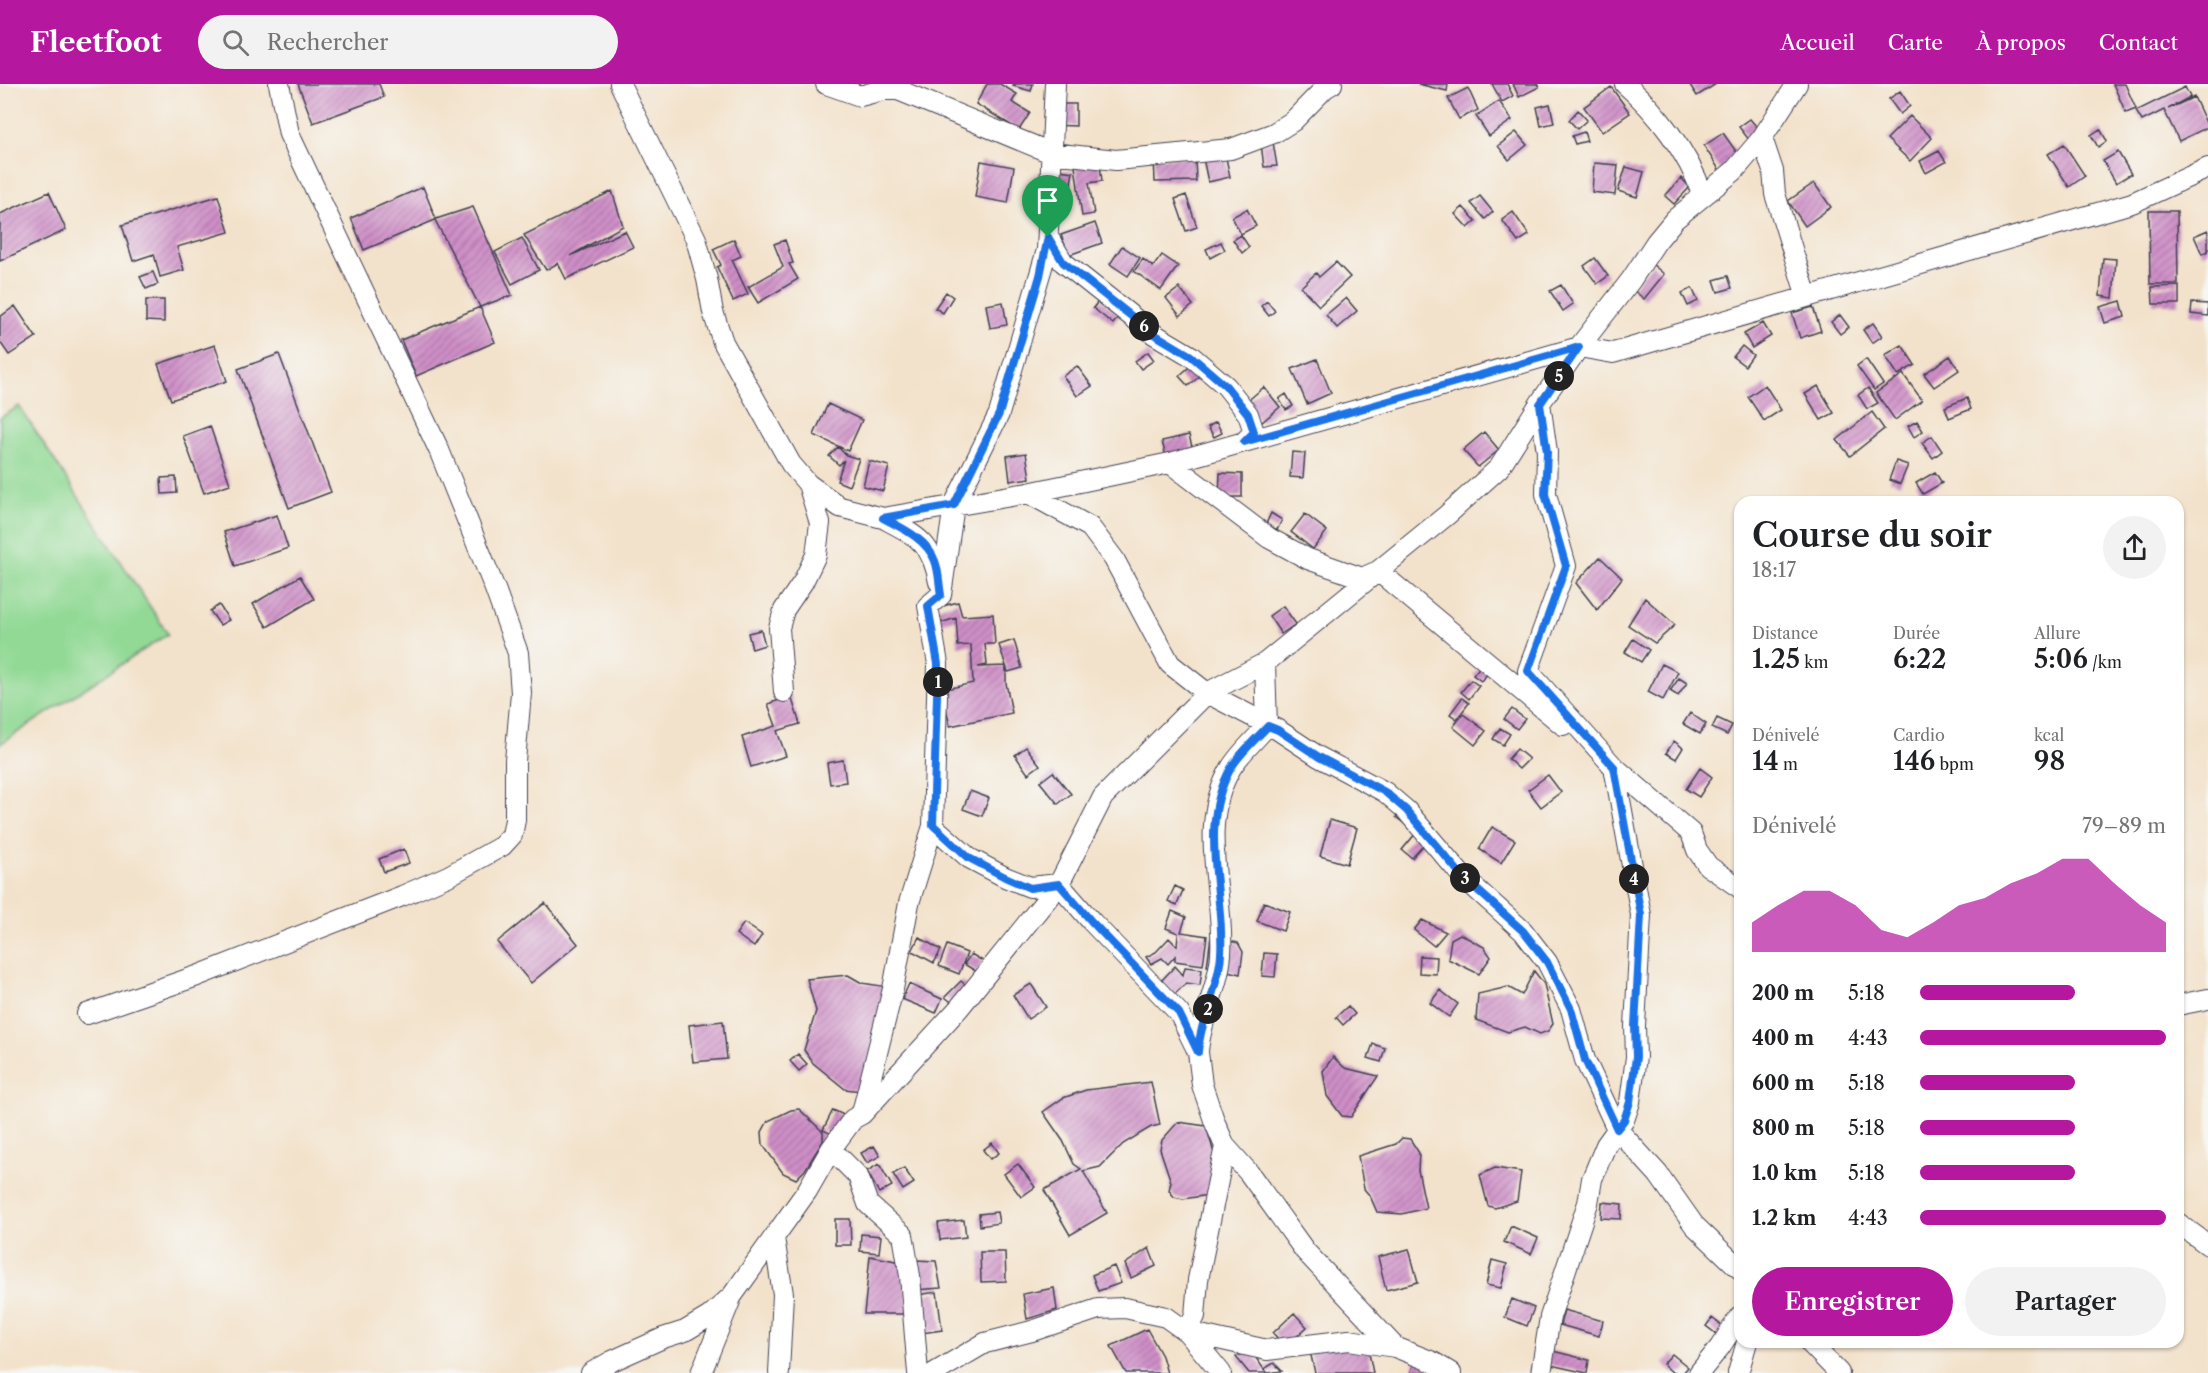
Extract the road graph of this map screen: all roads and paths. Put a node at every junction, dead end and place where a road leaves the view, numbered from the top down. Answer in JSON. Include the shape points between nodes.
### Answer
{"nodes":[{"id":1,"x":279,"y":84,"type":"edge"},
{"id":2,"x":620,"y":84,"type":"edge"},
{"id":3,"x":826,"y":84,"type":"edge"},
{"id":4,"x":1056,"y":84,"type":"edge"},
{"id":5,"x":1332,"y":84,"type":"edge"},
{"id":6,"x":1625,"y":84,"type":"edge"},
{"id":7,"x":1797,"y":84,"type":"edge"},
{"id":8,"x":1762,"y":138,"type":"junction"},
{"id":9,"x":1051,"y":153,"type":"junction"},
{"id":10,"x":2208,"y":168,"type":"edge"},
{"id":11,"x":1689,"y":207,"type":"junction"},
{"id":12,"x":1048,"y":237,"type":"junction"},
{"id":13,"x":1807,"y":297,"type":"junction"},
{"id":14,"x":1579,"y":347,"type":"junction"},
{"id":15,"x":1540,"y":404,"type":"junction"},
{"id":16,"x":1244,"y":442,"type":"junction"},
{"id":17,"x":1170,"y":463,"type":"junction"},
{"id":18,"x":808,"y":484,"type":"junction"},
{"id":19,"x":1028,"y":493,"type":"junction"},
{"id":20,"x":954,"y":505,"type":"junction"},
{"id":21,"x":883,"y":518,"type":"junction"},
{"id":22,"x":1378,"y":571,"type":"junction"},
{"id":23,"x":941,"y":595,"type":"junction"},
{"id":24,"x":1265,"y":663,"type":"junction"},
{"id":25,"x":784,"y":692,"type":"dead end"},
{"id":26,"x":1207,"y":693,"type":"junction"},
{"id":27,"x":1268,"y":726,"type":"junction"},
{"id":28,"x":1614,"y":767,"type":"junction"},
{"id":29,"x":933,"y":825,"type":"junction"},
{"id":30,"x":1059,"y":884,"type":"junction"},
{"id":31,"x":1734,"y":884,"type":"edge"},
{"id":32,"x":2208,"y":999,"type":"edge"},
{"id":33,"x":2184,"y":1004,"type":"edge"},
{"id":34,"x":87,"y":1014,"type":"dead end"},
{"id":35,"x":1198,"y":1052,"type":"junction"},
{"id":36,"x":862,"y":1114,"type":"junction"},
{"id":37,"x":1617,"y":1129,"type":"junction"},
{"id":38,"x":1225,"y":1146,"type":"junction"},
{"id":39,"x":831,"y":1149,"type":"junction"},
{"id":40,"x":2184,"y":1227,"type":"edge"},
{"id":41,"x":774,"y":1238,"type":"junction"},
{"id":42,"x":2208,"y":1245,"type":"edge"},
{"id":43,"x":1734,"y":1263,"type":"edge"},
{"id":44,"x":732,"y":1296,"type":"junction"},
{"id":45,"x":1354,"y":1302,"type":"junction"},
{"id":46,"x":1734,"y":1325,"type":"edge"},
{"id":47,"x":1187,"y":1332,"type":"junction"},
{"id":48,"x":1349,"y":1340,"type":"junction"},
{"id":49,"x":1395,"y":1347,"type":"junction"},
{"id":50,"x":1745,"y":1348,"type":"edge"},
{"id":51,"x":1815,"y":1348,"type":"edge"},
{"id":52,"x":591,"y":1373,"type":"edge"},
{"id":53,"x":701,"y":1373,"type":"edge"},
{"id":54,"x":779,"y":1373,"type":"edge"},
{"id":55,"x":918,"y":1373,"type":"edge"},
{"id":56,"x":934,"y":1373,"type":"edge"},
{"id":57,"x":1221,"y":1373,"type":"edge"},
{"id":58,"x":1451,"y":1373,"type":"edge"},
{"id":59,"x":1541,"y":1373,"type":"edge"},
{"id":60,"x":1699,"y":1373,"type":"edge"},
{"id":61,"x":1738,"y":1373,"type":"edge"},
{"id":62,"x":1839,"y":1373,"type":"edge"}],
"edges":[{"from":1,"to":34,"type":"street","via":[[289,134],[439,450],[518,653],[521,693],[512,835],[502,846],[457,871],[402,896],[197,976]]},
{"from":2,"to":18,"type":"street","via":[[696,239],[723,342],[791,464]]},
{"from":3,"to":9,"type":"street","via":[[860,96],[898,90]]},
{"from":4,"to":9,"type":"street"},
{"from":5,"to":9,"type":"street","via":[[1293,121],[1274,133],[1231,149],[1116,160]]},
{"from":6,"to":11,"type":"street","via":[[1664,126],[1696,176],[1702,193]]},
{"from":7,"to":8,"type":"street"},
{"from":8,"to":11,"type":"street","via":[[1734,171]]},
{"from":8,"to":13,"type":"street","via":[[1773,171],[1775,195]]},
{"from":9,"to":12,"type":"street"},
{"from":10,"to":13,"type":"street","via":[[2132,203]]},
{"from":11,"to":14,"type":"street","via":[[1656,242]]},
{"from":12,"to":16,"type":"street","via":[[1063,262],[1226,386],[1248,414],[1254,432]]},
{"from":12,"to":20,"type":"street","via":[[999,414]]},
{"from":13,"to":14,"type":"street","via":[[1612,353]]},
{"from":14,"to":15,"type":"street"},
{"from":14,"to":16,"type":"street"},
{"from":15,"to":22,"type":"street","via":[[1499,468]]},
{"from":15,"to":28,"type":"street","via":[[1547,452],[1545,494],[1566,566],[1528,671]]},
{"from":16,"to":17,"type":"street"},
{"from":17,"to":19,"type":"street"},
{"from":17,"to":22,"type":"street","via":[[1269,538],[1308,559],[1362,578]]},
{"from":18,"to":21,"type":"street","via":[[840,507]]},
{"from":18,"to":25,"type":"street","via":[[819,523],[816,555],[784,610],[780,628]]},
{"from":19,"to":20,"type":"street"},
{"from":19,"to":26,"type":"street","via":[[1090,527],[1114,559],[1170,664]]},
{"from":20,"to":21,"type":"street"},
{"from":20,"to":23,"type":"street"},
{"from":21,"to":23,"type":"street","via":[[925,544],[935,560]]},
{"from":22,"to":24,"type":"street"},
{"from":22,"to":28,"type":"street"},
{"from":23,"to":29,"type":"street","via":[[928,606],[938,664]]},
{"from":24,"to":26,"type":"street"},
{"from":24,"to":27,"type":"street"},
{"from":26,"to":27,"type":"street"},
{"from":26,"to":30,"type":"street","via":[[1103,798]]},
{"from":27,"to":35,"type":"street","via":[[1232,767],[1221,792],[1214,865],[1221,955]]},
{"from":27,"to":37,"type":"street","via":[[1385,792],[1406,810],[1463,877],[1523,931],[1547,962],[1571,1009],[1585,1060]]},
{"from":28,"to":31,"type":"street","via":[[1691,832],[1708,866]]},
{"from":28,"to":37,"type":"street","via":[[1641,915],[1636,1057],[1630,1102]]},
{"from":29,"to":30,"type":"street","via":[[969,858],[1005,877],[1030,888]]},
{"from":29,"to":36,"type":"street","via":[[909,903],[893,989]]},
{"from":30,"to":35,"type":"street","via":[[1179,1013]]},
{"from":30,"to":36,"type":"street","via":[[958,1008]]},
{"from":32,"to":33,"type":"street"},
{"from":35,"to":38,"type":"street","via":[[1202,1085]]},
{"from":36,"to":39,"type":"street","via":[[853,1119]]},
{"from":37,"to":43,"type":"street","via":[[1658,1174],[1694,1225]]},
{"from":37,"to":59,"type":"street","via":[[1592,1179],[1588,1203],[1551,1317]]},
{"from":38,"to":45,"type":"street","via":[[1305,1251]]},
{"from":38,"to":47,"type":"street","via":[[1198,1280],[1195,1316]]},
{"from":39,"to":41,"type":"street"},
{"from":39,"to":55,"type":"street","via":[[858,1176],[868,1204],[903,1235]]},
{"from":40,"to":42,"type":"street"},
{"from":41,"to":44,"type":"street"},
{"from":41,"to":54,"type":"street","via":[[783,1294]]},
{"from":44,"to":52,"type":"street","via":[[686,1331]]},
{"from":44,"to":53,"type":"street"},
{"from":45,"to":48,"type":"street"},
{"from":45,"to":49,"type":"street"},
{"from":46,"to":60,"type":"street"},
{"from":47,"to":48,"type":"street","via":[[1267,1350]]},
{"from":47,"to":56,"type":"street","via":[[1166,1317],[1125,1308],[1098,1309],[985,1343]]},
{"from":47,"to":57,"type":"street"},
{"from":48,"to":49,"type":"street"},
{"from":49,"to":58,"type":"street"},
{"from":50,"to":61,"type":"street"},
{"from":51,"to":62,"type":"street"}]}
